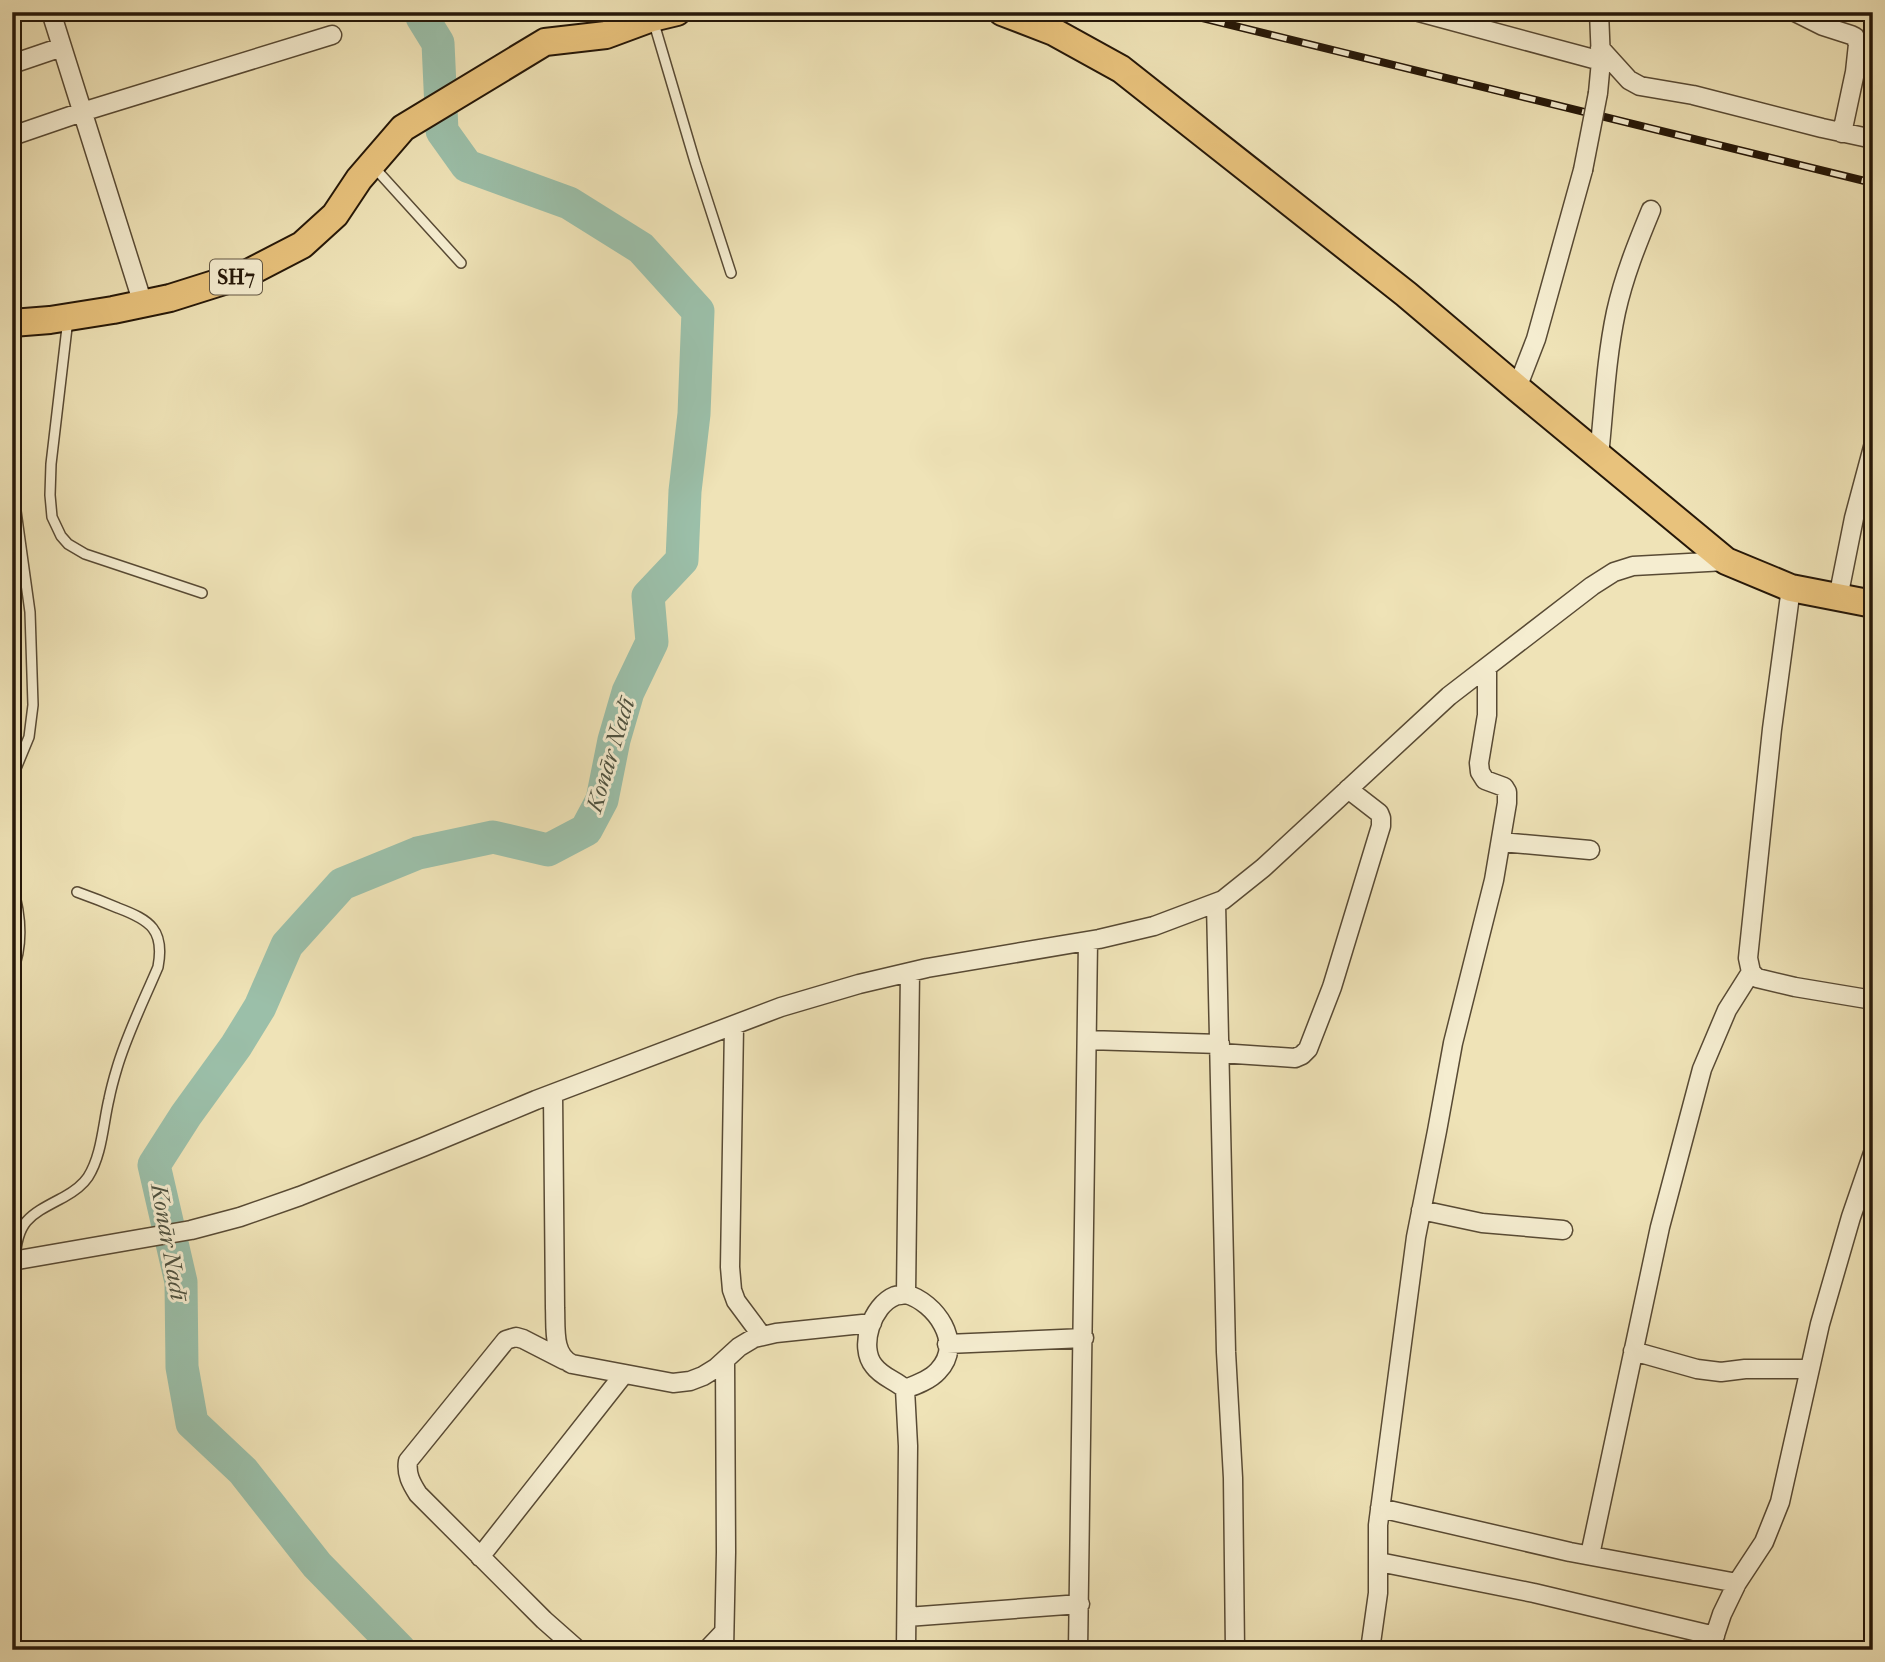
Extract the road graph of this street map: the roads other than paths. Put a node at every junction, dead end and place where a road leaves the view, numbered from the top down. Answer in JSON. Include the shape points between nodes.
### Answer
{"nodes":[{"id":1,"x":51,"y":12,"type":"edge"},
{"id":2,"x":1002,"y":12,"type":"edge"},
{"id":3,"x":1419,"y":12,"type":"edge"},
{"id":4,"x":1599,"y":12,"type":"edge"},
{"id":5,"x":1795,"y":12,"type":"edge"},
{"id":6,"x":664,"y":15,"type":"edge"},
{"id":7,"x":332,"y":36,"type":"dead end"},
{"id":8,"x":62,"y":47,"type":"junction"},
{"id":9,"x":1601,"y":55,"type":"junction"},
{"id":10,"x":12,"y":64,"type":"edge"},
{"id":11,"x":82,"y":112,"type":"junction"},
{"id":12,"x":1842,"y":132,"type":"junction"},
{"id":13,"x":12,"y":136,"type":"edge"},
{"id":14,"x":1873,"y":139,"type":"edge"},
{"id":15,"x":372,"y":165,"type":"junction"},
{"id":16,"x":1651,"y":210,"type":"dead end"},
{"id":17,"x":461,"y":263,"type":"dead end"},
{"id":18,"x":731,"y":273,"type":"dead end"},
{"id":19,"x":144,"y":304,"type":"junction"},
{"id":20,"x":68,"y":317,"type":"junction"},
{"id":21,"x":12,"y":323,"type":"edge"},
{"id":22,"x":1517,"y":388,"type":"junction"},
{"id":23,"x":12,"y":419,"type":"edge"},
{"id":24,"x":1873,"y":447,"type":"edge"},
{"id":25,"x":1599,"y":456,"type":"junction"},
{"id":26,"x":1726,"y":561,"type":"junction"},
{"id":27,"x":1791,"y":588,"type":"junction"},
{"id":28,"x":202,"y":593,"type":"dead end"},
{"id":29,"x":1838,"y":598,"type":"junction"},
{"id":30,"x":1873,"y":604,"type":"edge"},
{"id":31,"x":1487,"y":667,"type":"junction"},
{"id":32,"x":12,"y":778,"type":"edge"},
{"id":33,"x":1348,"y":789,"type":"junction"},
{"id":34,"x":1501,"y":842,"type":"junction"},
{"id":35,"x":1590,"y":850,"type":"dead end"},
{"id":36,"x":12,"y":885,"type":"edge"},
{"id":37,"x":77,"y":892,"type":"dead end"},
{"id":38,"x":1216,"y":903,"type":"junction"},
{"id":39,"x":1088,"y":941,"type":"junction"},
{"id":40,"x":910,"y":972,"type":"junction"},
{"id":41,"x":1751,"y":972,"type":"junction"},
{"id":42,"x":12,"y":973,"type":"edge"},
{"id":43,"x":1873,"y":1000,"type":"edge"},
{"id":44,"x":734,"y":1026,"type":"junction"},
{"id":45,"x":1087,"y":1040,"type":"junction"},
{"id":46,"x":1220,"y":1049,"type":"junction"},
{"id":47,"x":553,"y":1094,"type":"junction"},
{"id":48,"x":1873,"y":1153,"type":"edge"},
{"id":49,"x":1420,"y":1210,"type":"junction"},
{"id":50,"x":1563,"y":1230,"type":"dead end"},
{"id":51,"x":14,"y":1261,"type":"edge"},
{"id":52,"x":906,"y":1294,"type":"junction"},
{"id":53,"x":872,"y":1323,"type":"junction"},
{"id":54,"x":762,"y":1336,"type":"junction"},
{"id":55,"x":1084,"y":1338,"type":"junction"},
{"id":56,"x":947,"y":1345,"type":"junction"},
{"id":57,"x":1633,"y":1351,"type":"junction"},
{"id":58,"x":564,"y":1360,"type":"junction"},
{"id":59,"x":725,"y":1360,"type":"junction"},
{"id":60,"x":1810,"y":1368,"type":"junction"},
{"id":61,"x":624,"y":1374,"type":"junction"},
{"id":62,"x":905,"y":1389,"type":"junction"},
{"id":63,"x":1380,"y":1508,"type":"junction"},
{"id":64,"x":1590,"y":1555,"type":"junction"},
{"id":65,"x":480,"y":1557,"type":"junction"},
{"id":66,"x":1378,"y":1562,"type":"junction"},
{"id":67,"x":1737,"y":1583,"type":"junction"},
{"id":68,"x":1080,"y":1604,"type":"junction"},
{"id":69,"x":907,"y":1617,"type":"junction"},
{"id":70,"x":724,"y":1641,"type":"edge"},
{"id":71,"x":1712,"y":1643,"type":"edge"},
{"id":72,"x":578,"y":1650,"type":"edge"},
{"id":73,"x":707,"y":1650,"type":"edge"},
{"id":74,"x":906,"y":1650,"type":"edge"},
{"id":75,"x":1078,"y":1650,"type":"edge"},
{"id":76,"x":1235,"y":1650,"type":"edge"},
{"id":77,"x":1370,"y":1650,"type":"edge"}],
"edges":[{"from":1,"to":8,"type":"street"},
{"from":2,"to":22,"type":"main road","via":[[1054,32],[1121,69],[1406,294]]},
{"from":3,"to":9,"type":"street"},
{"from":4,"to":9,"type":"street"},
{"from":5,"to":12,"type":"street","via":[[1855,37],[1858,44]]},
{"from":6,"to":15,"type":"main road","number":"SH7","via":[[606,35],[545,42],[403,128]]},
{"from":6,"to":18,"type":"lane","via":[[695,162]]},
{"from":7,"to":11,"type":"street"},
{"from":8,"to":10,"type":"street"},
{"from":8,"to":11,"type":"street"},
{"from":9,"to":12,"type":"street","via":[[1640,86]]},
{"from":9,"to":22,"type":"street","bridge":true,"via":[[1583,170],[1536,339]]},
{"from":11,"to":13,"type":"street"},
{"from":11,"to":19,"type":"street"},
{"from":12,"to":14,"type":"street"},
{"from":15,"to":17,"type":"lane"},
{"from":15,"to":19,"type":"main road","number":"SH7","via":[[335,215],[302,245],[246,274]]},
{"from":16,"to":25,"type":"street","via":[[1629,262],[1616,313]]},
{"from":19,"to":20,"type":"main road","number":"SH7"},
{"from":20,"to":21,"type":"main road","number":"SH7"},
{"from":20,"to":28,"type":"lane","via":[[50,495],[52,517],[61,536],[85,554]]},
{"from":22,"to":25,"type":"main road"},
{"from":23,"to":32,"type":"lane","via":[[15,504],[30,612],[33,705],[30,737]]},
{"from":24,"to":29,"type":"street"},
{"from":25,"to":26,"type":"main road"},
{"from":26,"to":27,"type":"main road"},
{"from":26,"to":31,"type":"street","via":[[1653,564],[1614,572]]},
{"from":27,"to":29,"type":"main road"},
{"from":27,"to":41,"type":"street","via":[[1750,928]]},
{"from":29,"to":30,"type":"main road"},
{"from":31,"to":33,"type":"street"},
{"from":31,"to":34,"type":"street","via":[[1487,715],[1479,763],[1485,780],[1507,792]]},
{"from":33,"to":38,"type":"street","via":[[1262,868]]},
{"from":33,"to":46,"type":"street","via":[[1379,813],[1381,826],[1332,987],[1308,1049],[1295,1058]]},
{"from":34,"to":35,"type":"street"},
{"from":34,"to":49,"type":"street","via":[[1453,1043]]},
{"from":36,"to":42,"type":"lane","via":[[21,933]]},
{"from":37,"to":51,"type":"lane","via":[[141,916],[159,942],[158,967],[119,1063],[90,1174],[84,1184],[21,1227]]},
{"from":38,"to":39,"type":"street","via":[[1154,926]]},
{"from":38,"to":46,"type":"street"},
{"from":39,"to":40,"type":"street"},
{"from":39,"to":45,"type":"street"},
{"from":40,"to":44,"type":"street","via":[[781,1007]]},
{"from":40,"to":52,"type":"street"},
{"from":41,"to":43,"type":"street","via":[[1795,987]]},
{"from":41,"to":57,"type":"street","via":[[1727,1010],[1702,1069]]},
{"from":44,"to":47,"type":"street"},
{"from":44,"to":54,"type":"street","via":[[732,1290]]},
{"from":45,"to":46,"type":"street"},
{"from":45,"to":55,"type":"street"},
{"from":46,"to":76,"type":"street"},
{"from":47,"to":51,"type":"street","via":[[240,1217]]},
{"from":47,"to":58,"type":"street","via":[[555,1308],[557,1343]]},
{"from":48,"to":60,"type":"street"},
{"from":49,"to":50,"type":"street","via":[[1482,1223]]},
{"from":49,"to":63,"type":"street"},
{"from":52,"to":53,"type":"street","via":[[886,1302]]},
{"from":52,"to":56,"type":"street","via":[[940,1317]]},
{"from":53,"to":54,"type":"street"},
{"from":53,"to":62,"type":"street","via":[[867,1336],[869,1359]]},
{"from":54,"to":59,"type":"street"},
{"from":55,"to":56,"type":"street"},
{"from":55,"to":68,"type":"street"},
{"from":56,"to":62,"type":"street","via":[[938,1371]]},
{"from":57,"to":60,"type":"street","via":[[1721,1372]]},
{"from":57,"to":64,"type":"street"},
{"from":58,"to":61,"type":"street"},
{"from":58,"to":65,"type":"street","via":[[523,1339],[506,1340],[408,1461],[406,1470],[418,1494]]},
{"from":59,"to":61,"type":"street","via":[[690,1381],[673,1383]]},
{"from":59,"to":70,"type":"street"},
{"from":60,"to":67,"type":"street","via":[[1780,1502],[1764,1542]]},
{"from":61,"to":65,"type":"street"},
{"from":62,"to":69,"type":"street"},
{"from":63,"to":64,"type":"street"},
{"from":63,"to":66,"type":"street"},
{"from":64,"to":67,"type":"street"},
{"from":65,"to":72,"type":"street"},
{"from":66,"to":71,"type":"street","via":[[1534,1593]]},
{"from":66,"to":77,"type":"street"},
{"from":67,"to":71,"type":"street"},
{"from":68,"to":69,"type":"street"},
{"from":68,"to":75,"type":"street"},
{"from":69,"to":74,"type":"street"},
{"from":70,"to":73,"type":"street"}]}
